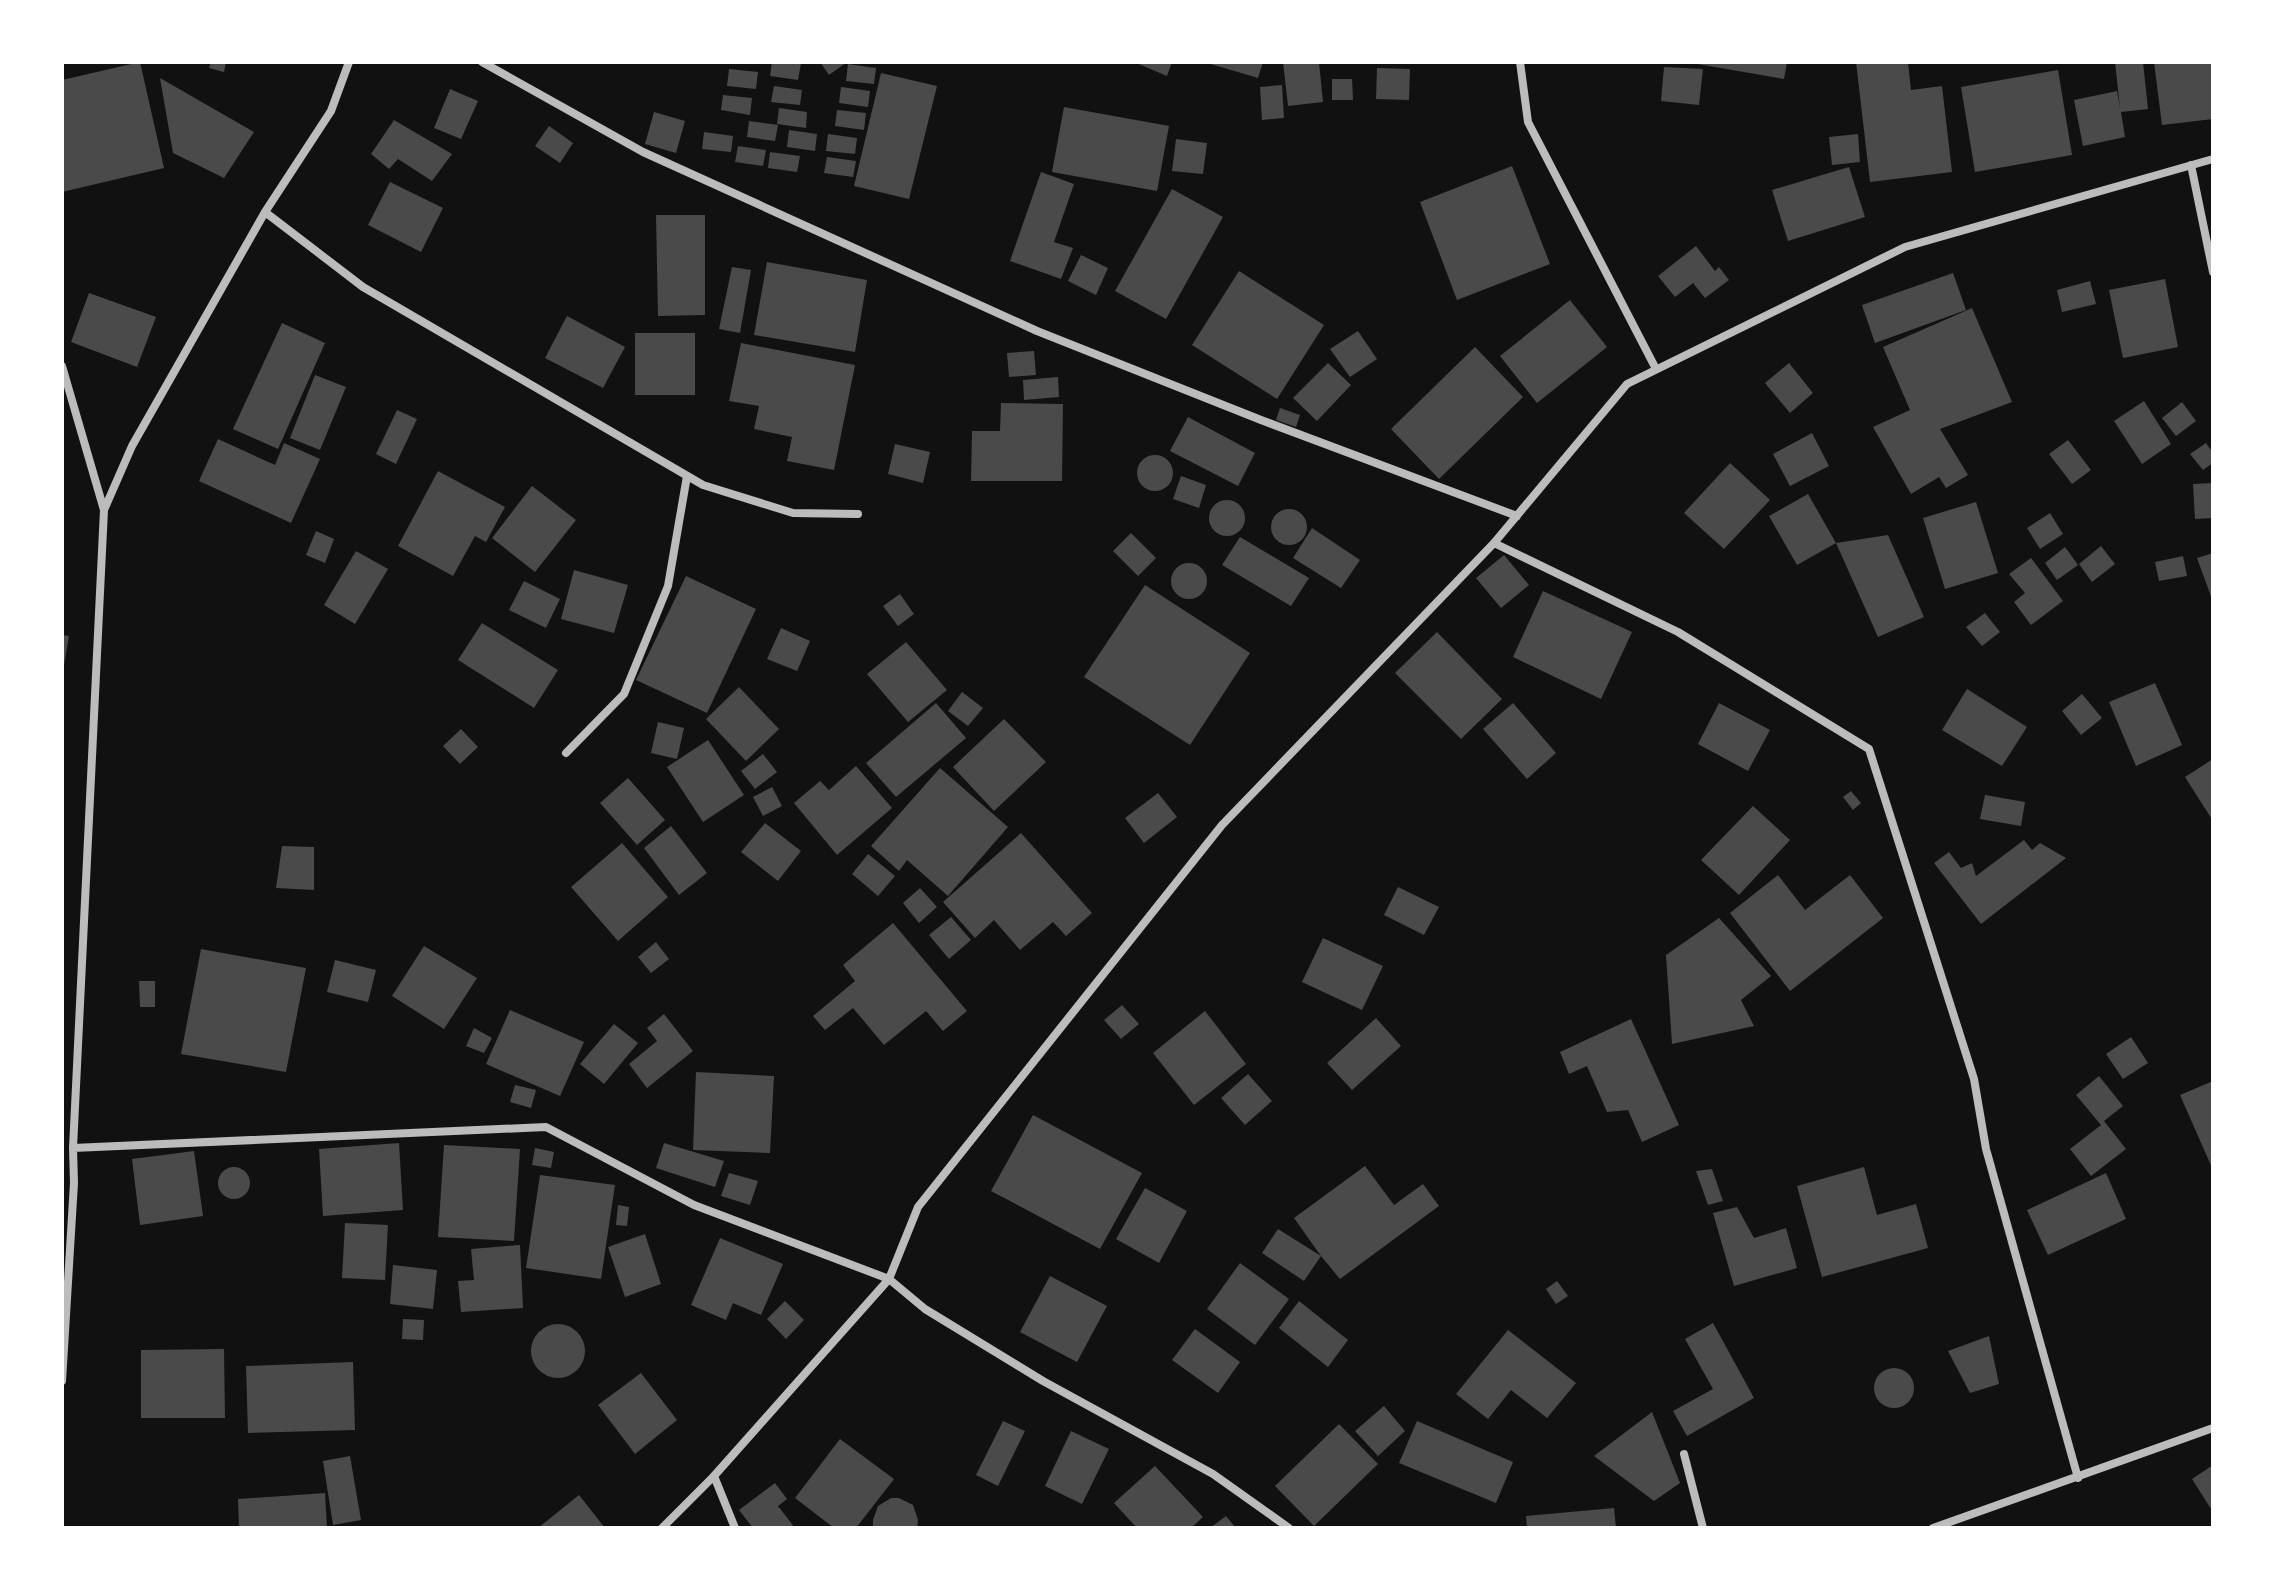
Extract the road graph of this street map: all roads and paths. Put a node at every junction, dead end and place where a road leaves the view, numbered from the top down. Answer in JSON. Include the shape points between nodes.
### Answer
{"nodes":[{"id":1,"x":349,"y":62,"type":"edge"},
{"id":2,"x":482,"y":62,"type":"edge"},
{"id":3,"x":1520,"y":62,"type":"edge"},
{"id":4,"x":2213,"y":159,"type":"edge"},
{"id":5,"x":2191,"y":165,"type":"junction"},
{"id":6,"x":265,"y":212,"type":"junction"},
{"id":7,"x":2213,"y":272,"type":"edge"},
{"id":8,"x":62,"y":366,"type":"edge"},
{"id":9,"x":1656,"y":369,"type":"junction"},
{"id":10,"x":72,"y":400,"type":"junction"},
{"id":11,"x":62,"y":401,"type":"edge"},
{"id":12,"x":687,"y":476,"type":"junction"},
{"id":13,"x":104,"y":510,"type":"junction"},
{"id":14,"x":858,"y":514,"type":"dead end"},
{"id":15,"x":1517,"y":516,"type":"junction"},
{"id":16,"x":1494,"y":543,"type":"junction"},
{"id":17,"x":566,"y":753,"type":"dead end"},
{"id":18,"x":73,"y":1148,"type":"junction"},
{"id":19,"x":889,"y":1279,"type":"junction"},
{"id":20,"x":62,"y":1381,"type":"edge"},
{"id":21,"x":2213,"y":1428,"type":"edge"},
{"id":22,"x":1684,"y":1454,"type":"dead end"},
{"id":23,"x":714,"y":1476,"type":"junction"},
{"id":24,"x":2078,"y":1478,"type":"junction"},
{"id":25,"x":662,"y":1528,"type":"edge"},
{"id":26,"x":735,"y":1528,"type":"edge"},
{"id":27,"x":1289,"y":1528,"type":"edge"},
{"id":28,"x":1703,"y":1528,"type":"edge"},
{"id":29,"x":1933,"y":1528,"type":"edge"}],
"edges":[{"from":1,"to":6,"type":"street","via":[[331,111]]},
{"from":2,"to":15,"type":"street","via":[[643,152],[1037,331]]},
{"from":3,"to":9,"type":"street","via":[[1528,122]]},
{"from":4,"to":5,"type":"street"},
{"from":5,"to":7,"type":"street"},
{"from":5,"to":9,"type":"street","via":[[1905,247]]},
{"from":6,"to":12,"type":"street","via":[[363,287]]},
{"from":6,"to":13,"type":"street","via":[[132,446]]},
{"from":8,"to":10,"type":"street"},
{"from":9,"to":15,"type":"street","via":[[1627,384]]},
{"from":10,"to":11,"type":"street"},
{"from":10,"to":13,"type":"street"},
{"from":12,"to":14,"type":"street","via":[[793,513]]},
{"from":12,"to":17,"type":"street","via":[[668,586],[624,694]]},
{"from":13,"to":18,"type":"street"},
{"from":15,"to":16,"type":"street"},
{"from":16,"to":19,"type":"street","via":[[1222,825],[918,1207]]},
{"from":16,"to":24,"type":"street","via":[[1678,632],[1869,749],[1974,1079],[1986,1149]]},
{"from":18,"to":19,"type":"street","via":[[546,1127],[694,1205]]},
{"from":18,"to":20,"type":"street"},
{"from":19,"to":23,"type":"street"},
{"from":19,"to":27,"type":"street","via":[[925,1309],[1213,1474]]},
{"from":21,"to":24,"type":"street"},
{"from":22,"to":28,"type":"street"},
{"from":23,"to":25,"type":"street"},
{"from":23,"to":26,"type":"street"},
{"from":24,"to":29,"type":"street"}]}
